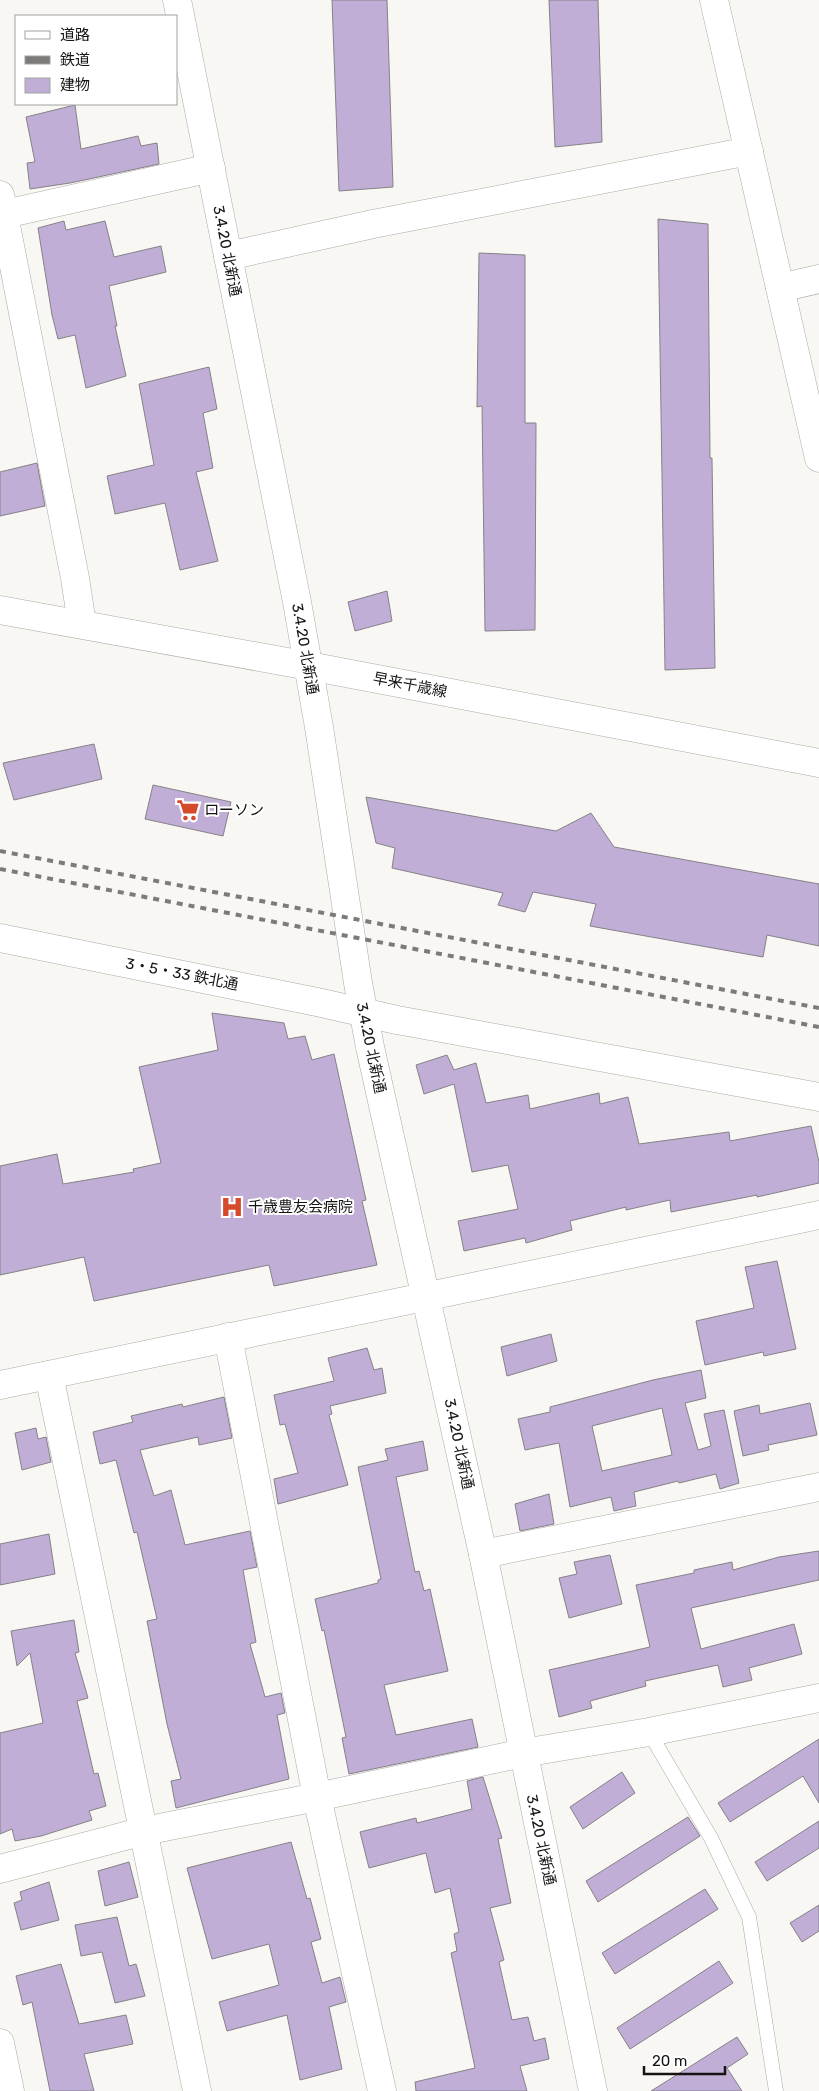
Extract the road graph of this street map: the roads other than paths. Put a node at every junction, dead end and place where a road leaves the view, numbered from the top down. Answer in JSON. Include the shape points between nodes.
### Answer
{"nodes":[{"id":1,"x":177,"y":0,"type":"edge"},
{"id":2,"x":714,"y":0,"type":"edge"},
{"id":3,"x":749,"y":151,"type":"junction"},
{"id":4,"x":211,"y":168,"type":"junction"},
{"id":5,"x":1,"y":208,"type":"edge"},
{"id":6,"x":228,"y":256,"type":"junction"},
{"id":7,"x":819,"y":279,"type":"edge"},
{"id":8,"x":780,"y":288,"type":"junction"},
{"id":9,"x":819,"y":458,"type":"edge"},
{"id":10,"x":0,"y":610,"type":"edge"},
{"id":11,"x":82,"y":624,"type":"junction"},
{"id":12,"x":308,"y":666,"type":"junction"},
{"id":13,"x":819,"y":763,"type":"edge"},
{"id":14,"x":0,"y":938,"type":"edge"},
{"id":15,"x":364,"y":1011,"type":"junction"},
{"id":16,"x":819,"y":1097,"type":"edge"},
{"id":17,"x":819,"y":1215,"type":"edge"},
{"id":18,"x":426,"y":1296,"type":"junction"},
{"id":19,"x":228,"y":1337,"type":"junction"},
{"id":20,"x":49,"y":1375,"type":"junction"},
{"id":21,"x":0,"y":1385,"type":"edge"},
{"id":22,"x":819,"y":1487,"type":"edge"},
{"id":23,"x":483,"y":1554,"type":"junction"},
{"id":24,"x":819,"y":1698,"type":"edge"},
{"id":25,"x":649,"y":1732,"type":"junction"},
{"id":26,"x":523,"y":1754,"type":"junction"},
{"id":27,"x":318,"y":1797,"type":"junction"},
{"id":28,"x":144,"y":1832,"type":"junction"},
{"id":29,"x":0,"y":1869,"type":"edge"},
{"id":30,"x":0,"y":2043,"type":"edge"},
{"id":31,"x":10,"y":2091,"type":"edge"},
{"id":32,"x":198,"y":2091,"type":"edge"},
{"id":33,"x":382,"y":2091,"type":"edge"},
{"id":34,"x":593,"y":2091,"type":"edge"},
{"id":35,"x":776,"y":2091,"type":"edge"}],
"edges":[{"from":1,"to":4,"type":"street","name":"3.4.20 北新通"},
{"from":2,"to":3,"type":"street"},
{"from":3,"to":6,"type":"street","via":[[373,224]]},
{"from":3,"to":8,"type":"street"},
{"from":4,"to":5,"type":"street"},
{"from":4,"to":6,"type":"street","name":"3.4.20 北新通"},
{"from":5,"to":11,"type":"street"},
{"from":6,"to":12,"type":"street","name":"3.4.20 北新通"},
{"from":7,"to":8,"type":"street"},
{"from":8,"to":9,"type":"street"},
{"from":10,"to":11,"type":"street","name":"早来千歳線"},
{"from":11,"to":12,"type":"street","name":"早来千歳線"},
{"from":12,"to":13,"type":"street","name":"早来千歳線"},
{"from":12,"to":15,"type":"street","name":"3.4.20 北新通"},
{"from":14,"to":15,"type":"street","name":"3・5・33 鉄北通"},
{"from":15,"to":16,"type":"street","name":"3・5・33 鉄北通","via":[[397,1020]]},
{"from":15,"to":18,"type":"street","name":"3.4.20 北新通"},
{"from":17,"to":18,"type":"street"},
{"from":18,"to":19,"type":"street"},
{"from":18,"to":23,"type":"street","name":"3.4.20 北新通"},
{"from":19,"to":20,"type":"street"},
{"from":19,"to":27,"type":"street"},
{"from":20,"to":21,"type":"street"},
{"from":20,"to":28,"type":"street"},
{"from":22,"to":23,"type":"street"},
{"from":23,"to":26,"type":"street","name":"3.4.20 北新通"},
{"from":24,"to":25,"type":"street"},
{"from":25,"to":26,"type":"street"},
{"from":25,"to":35,"type":"lane","via":[[711,1838],[749,1917]]},
{"from":26,"to":27,"type":"street"},
{"from":26,"to":34,"type":"street","name":"3.4.20 北新通"},
{"from":27,"to":28,"type":"street"},
{"from":27,"to":33,"type":"street"},
{"from":28,"to":29,"type":"street"},
{"from":28,"to":32,"type":"street"},
{"from":30,"to":31,"type":"street"}]}
